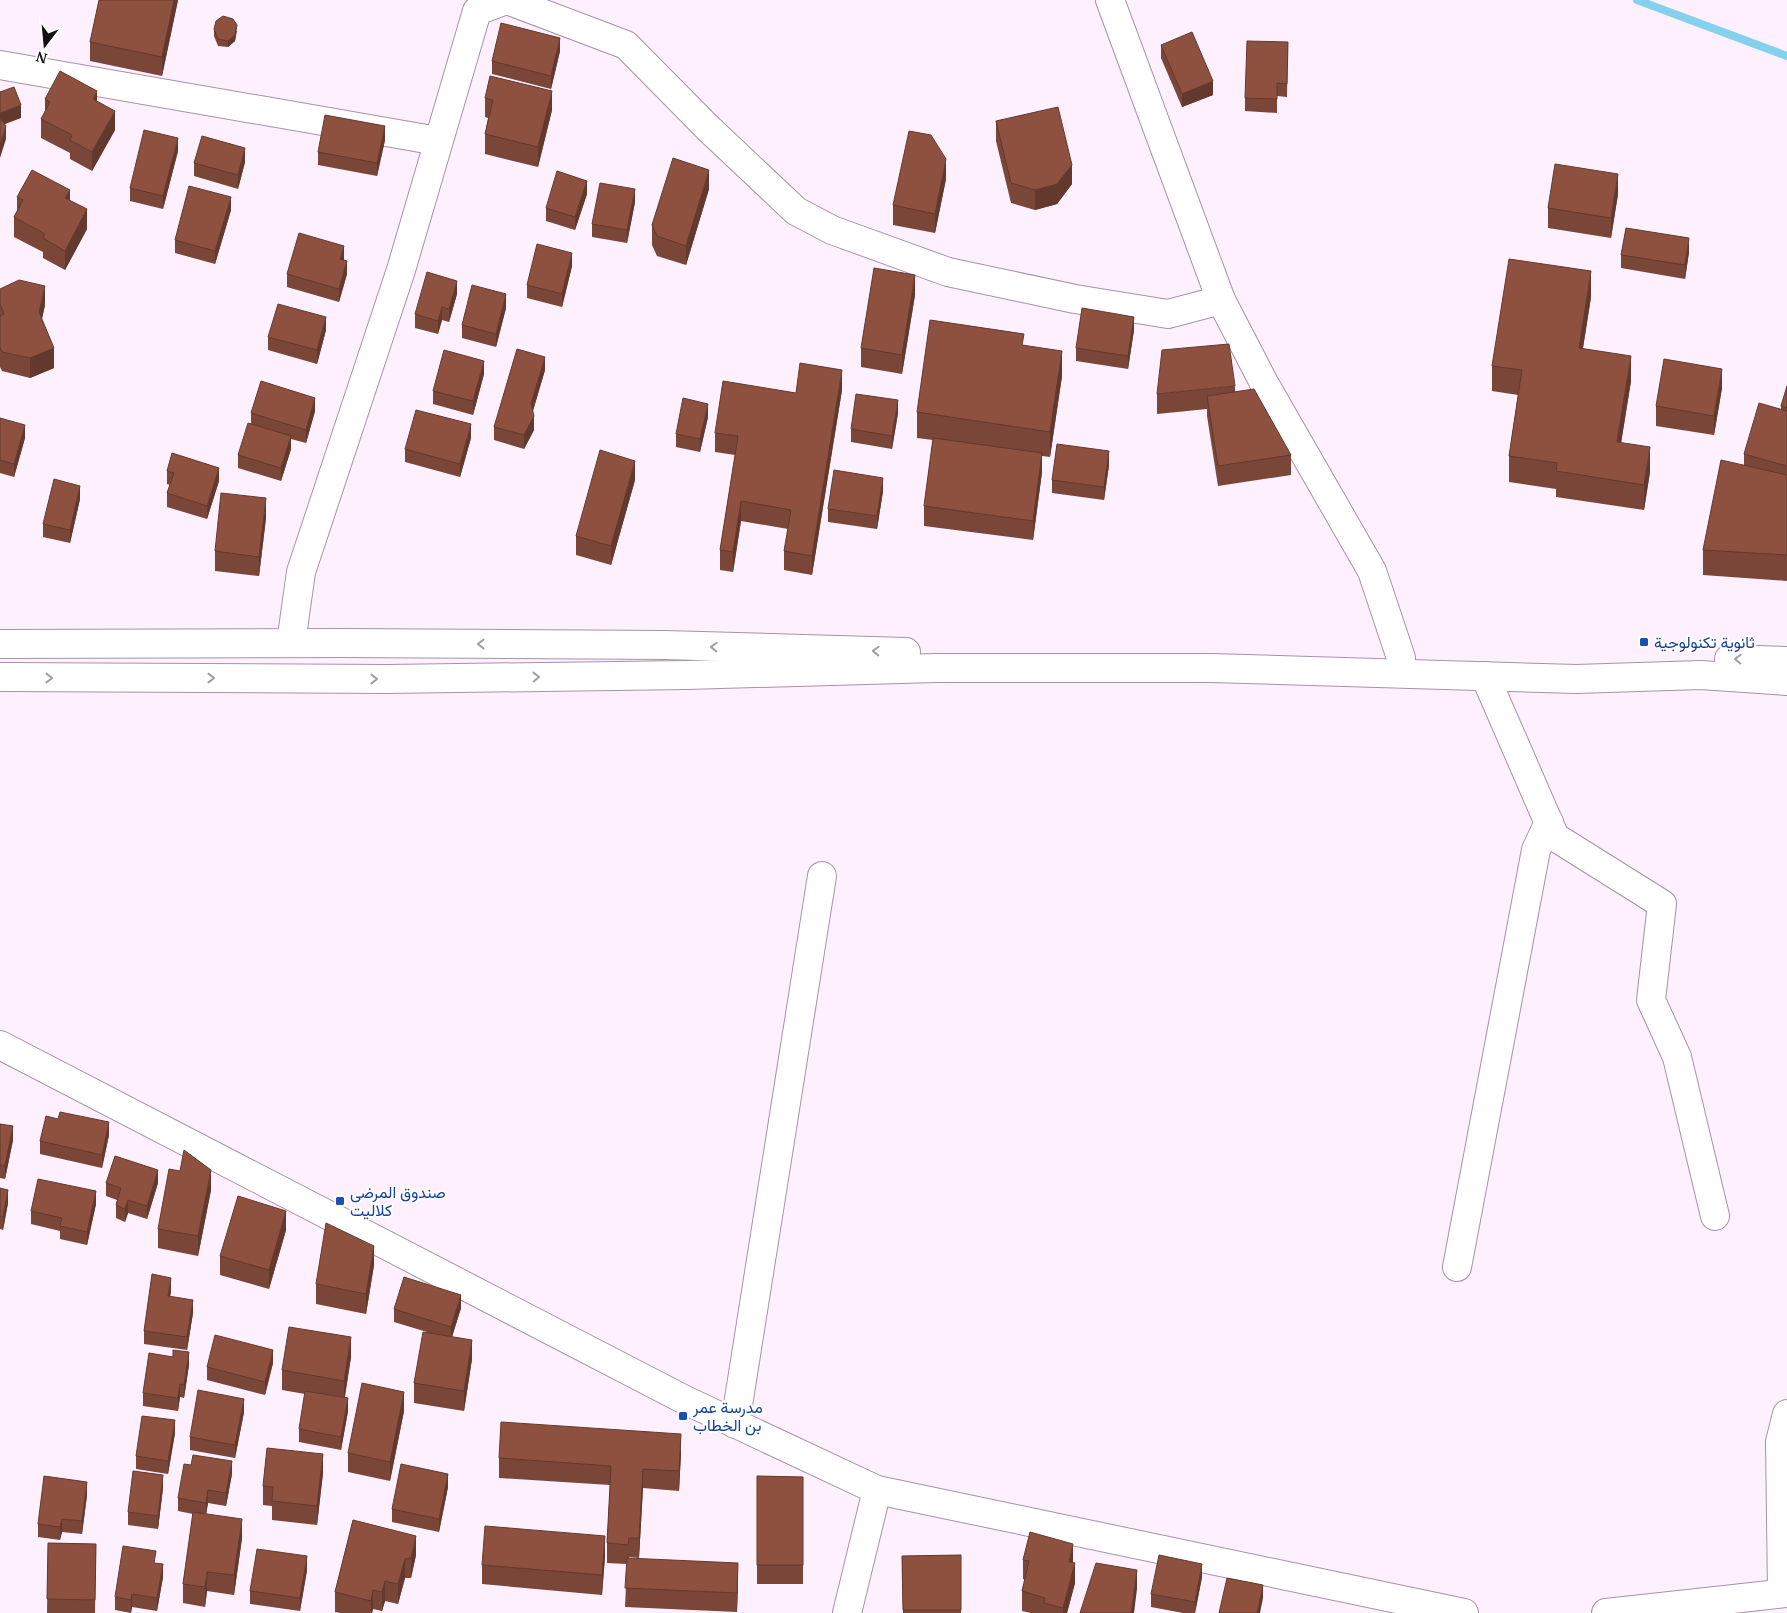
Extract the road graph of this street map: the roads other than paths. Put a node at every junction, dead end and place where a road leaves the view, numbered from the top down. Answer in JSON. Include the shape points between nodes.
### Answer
{"nodes":[{"id":1,"x":507,"y":0,"type":"edge"},
{"id":2,"x":1110,"y":0,"type":"edge"},
{"id":3,"x":0,"y":65,"type":"edge"},
{"id":4,"x":438,"y":142,"type":"junction"},
{"id":5,"x":1221,"y":300,"type":"junction"},
{"id":6,"x":291,"y":643,"type":"junction"},
{"id":7,"x":0,"y":644,"type":"edge"},
{"id":8,"x":1401,"y":658,"type":"junction"},
{"id":9,"x":1787,"y":661,"type":"edge"},
{"id":10,"x":1485,"y":676,"type":"junction"},
{"id":11,"x":0,"y":677,"type":"edge"},
{"id":12,"x":1787,"y":681,"type":"edge"},
{"id":13,"x":1549,"y":822,"type":"junction"},
{"id":14,"x":822,"y":876,"type":"dead end"},
{"id":15,"x":0,"y":1045,"type":"edge"},
{"id":16,"x":1715,"y":1216,"type":"dead end"},
{"id":17,"x":1457,"y":1268,"type":"dead end"},
{"id":18,"x":1787,"y":1414,"type":"edge"},
{"id":19,"x":735,"y":1424,"type":"junction"},
{"id":20,"x":877,"y":1490,"type":"junction"},
{"id":21,"x":1784,"y":1593,"type":"edge"},
{"id":22,"x":847,"y":1613,"type":"edge"},
{"id":23,"x":1464,"y":1613,"type":"edge"},
{"id":24,"x":1606,"y":1613,"type":"edge"}],
"edges":[{"from":1,"to":4,"type":"street","via":[[476,11]]},
{"from":1,"to":5,"type":"street","via":[[626,45],[796,211],[832,230],[948,272],[1075,298],[1168,314]]},
{"from":2,"to":5,"type":"street"},
{"from":3,"to":4,"type":"street"},
{"from":4,"to":6,"type":"street","via":[[401,270],[301,572]]},
{"from":5,"to":8,"type":"street","via":[[1264,383],[1372,571]]},
{"from":6,"to":7,"type":"street"},
{"from":8,"to":6,"type":"street","one_way":true,"via":[[918,652],[666,645]]},
{"from":9,"to":8,"type":"street","one_way":true,"via":[[1697,657],[1575,662]]},
{"from":11,"to":10,"type":"street","one_way":true,"via":[[388,679],[936,668],[1211,668]]},
{"from":10,"to":12,"type":"street","via":[[1576,679],[1701,675]]},
{"from":10,"to":13,"type":"street"},
{"from":13,"to":16,"type":"street","via":[[1555,837],[1662,904],[1651,1000],[1678,1057]]},
{"from":13,"to":17,"type":"street","via":[[1536,850]]},
{"from":14,"to":19,"type":"street"},
{"from":15,"to":19,"type":"street"},
{"from":18,"to":21,"type":"street","via":[[1780,1442]]},
{"from":19,"to":20,"type":"street"},
{"from":20,"to":22,"type":"street"},
{"from":20,"to":23,"type":"street"},
{"from":21,"to":24,"type":"street"}]}
